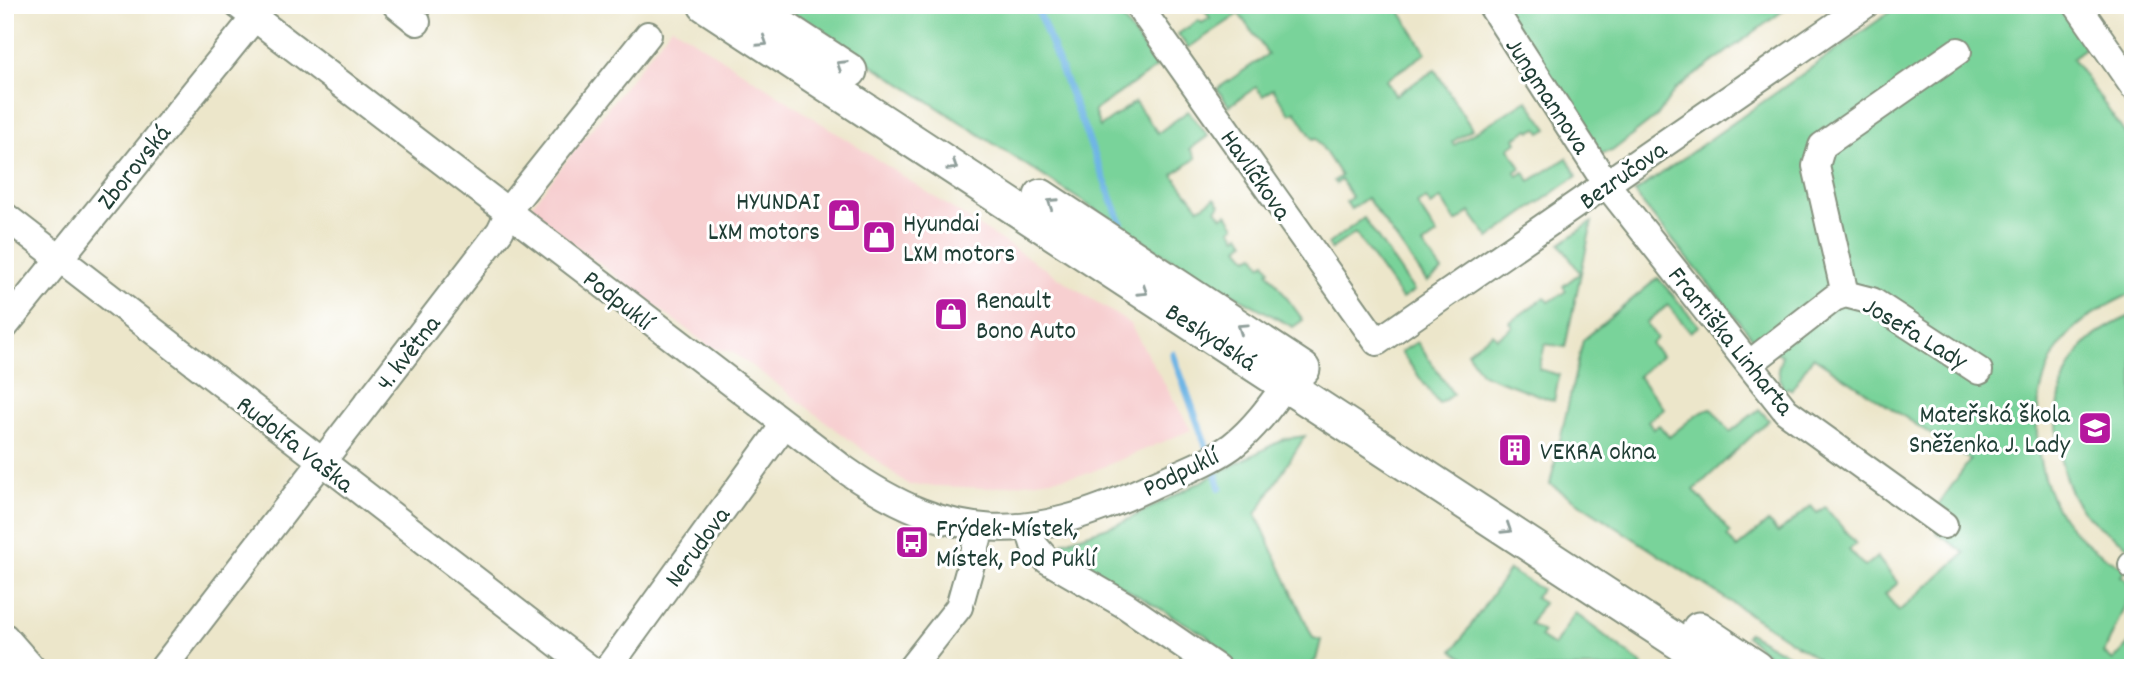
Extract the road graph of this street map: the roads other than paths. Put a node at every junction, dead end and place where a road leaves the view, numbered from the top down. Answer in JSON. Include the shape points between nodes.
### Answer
{"nodes":[{"id":1,"x":396,"y":5,"type":"edge"},
{"id":2,"x":705,"y":5,"type":"edge"},
{"id":3,"x":749,"y":5,"type":"edge"},
{"id":4,"x":1138,"y":5,"type":"edge"},
{"id":5,"x":1491,"y":5,"type":"edge"},
{"id":6,"x":1865,"y":5,"type":"edge"},
{"id":7,"x":2077,"y":5,"type":"edge"},
{"id":8,"x":251,"y":9,"type":"edge"},
{"id":9,"x":417,"y":22,"type":"dead end"},
{"id":10,"x":648,"y":35,"type":"dead end"},
{"id":11,"x":1958,"y":51,"type":"dead end"},
{"id":12,"x":2133,"y":86,"type":"edge"},
{"id":13,"x":1607,"y":185,"type":"junction"},
{"id":14,"x":508,"y":214,"type":"junction"},
{"id":15,"x":5,"y":216,"type":"edge"},
{"id":16,"x":59,"y":257,"type":"junction"},
{"id":17,"x":1845,"y":294,"type":"junction"},
{"id":18,"x":5,"y":326,"type":"edge"},
{"id":19,"x":1377,"y":342,"type":"joint"},
{"id":20,"x":1749,"y":364,"type":"junction"},
{"id":21,"x":1979,"y":371,"type":"dead end"},
{"id":22,"x":1292,"y":375,"type":"junction"},
{"id":23,"x":784,"y":425,"type":"junction"},
{"id":24,"x":321,"y":462,"type":"junction"},
{"id":25,"x":1944,"y":525,"type":"dead end"},
{"id":26,"x":981,"y":527,"type":"junction"},
{"id":27,"x":1029,"y":528,"type":"junction"},
{"id":28,"x":5,"y":637,"type":"edge"},
{"id":29,"x":32,"y":668,"type":"edge"},
{"id":30,"x":163,"y":668,"type":"edge"},
{"id":31,"x":589,"y":668,"type":"edge"},
{"id":32,"x":608,"y":668,"type":"edge"},
{"id":33,"x":911,"y":668,"type":"edge"},
{"id":34,"x":1217,"y":668,"type":"edge"},
{"id":35,"x":1718,"y":668,"type":"edge"},
{"id":36,"x":1756,"y":668,"type":"edge"}],
"edges":[{"from":1,"to":9,"type":"street"},
{"from":2,"to":22,"type":"main road","name":"Beskydská","one_way":true},
{"from":22,"to":3,"type":"main road","name":"Beskydská","one_way":true},
{"from":4,"to":19,"type":"street","name":"Havlíčkova"},
{"from":5,"to":13,"type":"street","name":"Jungmannova"},
{"from":6,"to":13,"type":"street","name":"Bezručova"},
{"from":7,"to":12,"type":"street"},
{"from":8,"to":14,"type":"street","name":"Podpuklí"},
{"from":8,"to":16,"type":"street","name":"Zborovská"},
{"from":10,"to":14,"type":"street","name":"4. května"},
{"from":11,"to":17,"type":"street","via":[[1822,146],[1816,166]]},
{"from":13,"to":19,"type":"street","name":"Bezručova"},
{"from":13,"to":20,"type":"street","name":"Františka Linharta"},
{"from":14,"to":23,"type":"street","name":"Podpuklí"},
{"from":14,"to":24,"type":"street","name":"4. května","via":[[500,231]]},
{"from":15,"to":16,"type":"street","name":"Rudolfa Vaška"},
{"from":16,"to":18,"type":"street","name":"Zborovská"},
{"from":16,"to":24,"type":"street","name":"Rudolfa Vaška"},
{"from":17,"to":20,"type":"street","name":"Josefa Lady"},
{"from":17,"to":21,"type":"street","name":"Josefa Lady","via":[[1872,301]]},
{"from":20,"to":25,"type":"street","name":"Františka Linharta","via":[[1786,411]]},
{"from":22,"to":27,"type":"street","name":"Podpuklí","via":[[1232,446],[1115,503]]},
{"from":22,"to":35,"type":"main road","name":"Beskydská","one_way":true},
{"from":22,"to":36,"type":"main road","name":"Beskydská"},
{"from":23,"to":26,"type":"street","name":"Podpuklí","via":[[891,499],[926,515]]},
{"from":23,"to":32,"type":"street","name":"Nerudova"},
{"from":24,"to":30,"type":"street","name":"4. května"},
{"from":24,"to":31,"type":"street","name":"Rudolfa Vaška"},
{"from":26,"to":27,"type":"street","name":"Podpuklí"},
{"from":26,"to":33,"type":"street","via":[[959,607]]},
{"from":27,"to":34,"type":"street","via":[[1034,545],[1047,560],[1125,605]]},
{"from":28,"to":29,"type":"street"}]}
